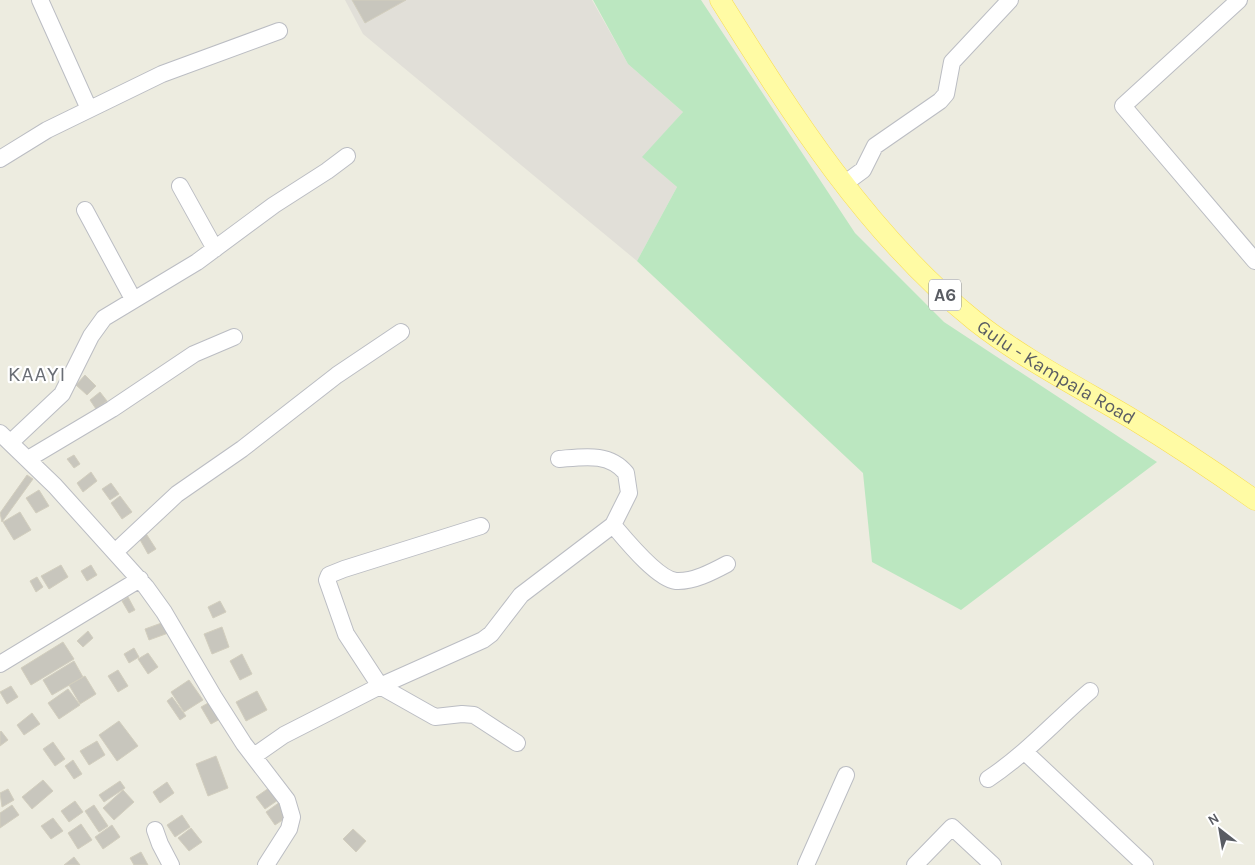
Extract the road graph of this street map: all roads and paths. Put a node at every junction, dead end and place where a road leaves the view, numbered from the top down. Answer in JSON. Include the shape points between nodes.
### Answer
{"nodes":[{"id":1,"x":40,"y":0,"type":"edge"},
{"id":2,"x":720,"y":0,"type":"edge"},
{"id":3,"x":1010,"y":0,"type":"edge"},
{"id":4,"x":1239,"y":0,"type":"edge"},
{"id":5,"x":279,"y":30,"type":"dead end"},
{"id":6,"x":89,"y":108,"type":"junction"},
{"id":7,"x":347,"y":156,"type":"dead end"},
{"id":8,"x":0,"y":159,"type":"edge"},
{"id":9,"x":841,"y":178,"type":"junction"},
{"id":10,"x":180,"y":186,"type":"dead end"},
{"id":11,"x":85,"y":210,"type":"dead end"},
{"id":12,"x":215,"y":249,"type":"junction"},
{"id":13,"x":1255,"y":261,"type":"edge"},
{"id":14,"x":133,"y":299,"type":"junction"},
{"id":15,"x":401,"y":332,"type":"dead end"},
{"id":16,"x":234,"y":337,"type":"dead end"},
{"id":17,"x":6,"y":438,"type":"edge"},
{"id":18,"x":28,"y":459,"type":"junction"},
{"id":19,"x":559,"y":459,"type":"dead end"},
{"id":20,"x":1255,"y":500,"type":"edge"},
{"id":21,"x":612,"y":525,"type":"junction"},
{"id":22,"x":481,"y":526,"type":"dead end"},
{"id":23,"x":115,"y":552,"type":"junction"},
{"id":24,"x":727,"y":564,"type":"dead end"},
{"id":25,"x":140,"y":579,"type":"junction"},
{"id":26,"x":0,"y":664,"type":"edge"},
{"id":27,"x":380,"y":686,"type":"junction"},
{"id":28,"x":1090,"y":691,"type":"dead end"},
{"id":29,"x":517,"y":743,"type":"dead end"},
{"id":30,"x":1026,"y":752,"type":"junction"},
{"id":31,"x":254,"y":756,"type":"junction"},
{"id":32,"x":846,"y":775,"type":"dead end"},
{"id":33,"x":988,"y":779,"type":"dead end"},
{"id":34,"x":155,"y":830,"type":"dead end"},
{"id":35,"x":171,"y":865,"type":"edge"},
{"id":36,"x":266,"y":865,"type":"edge"},
{"id":37,"x":806,"y":865,"type":"edge"},
{"id":38,"x":915,"y":865,"type":"edge"},
{"id":39,"x":993,"y":865,"type":"edge"},
{"id":40,"x":1145,"y":865,"type":"edge"}],
"edges":[{"from":1,"to":6,"type":"street"},
{"from":2,"to":9,"type":"main road","name":"Gulu - Kampala Road","number":"A6","via":[[759,62]]},
{"from":3,"to":9,"type":"street","via":[[952,62],[946,94],[940,101],[875,146],[860,174],[848,181]]},
{"from":4,"to":13,"type":"street","via":[[1123,106]]},
{"from":5,"to":6,"type":"street","via":[[162,74]]},
{"from":6,"to":8,"type":"street"},
{"from":7,"to":12,"type":"street"},
{"from":9,"to":20,"type":"main road","name":"Gulu - Kampala Road","number":"A6","via":[[917,268],[977,322]]},
{"from":10,"to":12,"type":"street"},
{"from":11,"to":14,"type":"street"},
{"from":12,"to":14,"type":"street"},
{"from":14,"to":17,"type":"street","via":[[104,318],[91,336],[62,394]]},
{"from":15,"to":23,"type":"street","via":[[337,375],[242,449],[177,494]]},
{"from":16,"to":18,"type":"street","via":[[194,354],[112,409]]},
{"from":17,"to":18,"type":"street"},
{"from":18,"to":23,"type":"street"},
{"from":19,"to":21,"type":"street","via":[[602,457],[626,473],[628,493]]},
{"from":21,"to":24,"type":"street","via":[[668,579],[706,575]]},
{"from":21,"to":27,"type":"street","via":[[521,595],[483,640]]},
{"from":22,"to":27,"type":"street","via":[[328,576],[346,634]]},
{"from":23,"to":25,"type":"street"},
{"from":25,"to":26,"type":"street"},
{"from":25,"to":31,"type":"street"},
{"from":27,"to":29,"type":"street","via":[[435,717],[474,715]]},
{"from":27,"to":31,"type":"street","via":[[284,735]]},
{"from":28,"to":30,"type":"street"},
{"from":30,"to":33,"type":"street"},
{"from":30,"to":40,"type":"street"},
{"from":31,"to":36,"type":"street","via":[[292,810],[289,829]]},
{"from":32,"to":37,"type":"street"},
{"from":34,"to":35,"type":"street"},
{"from":38,"to":39,"type":"street","via":[[952,827]]}]}
